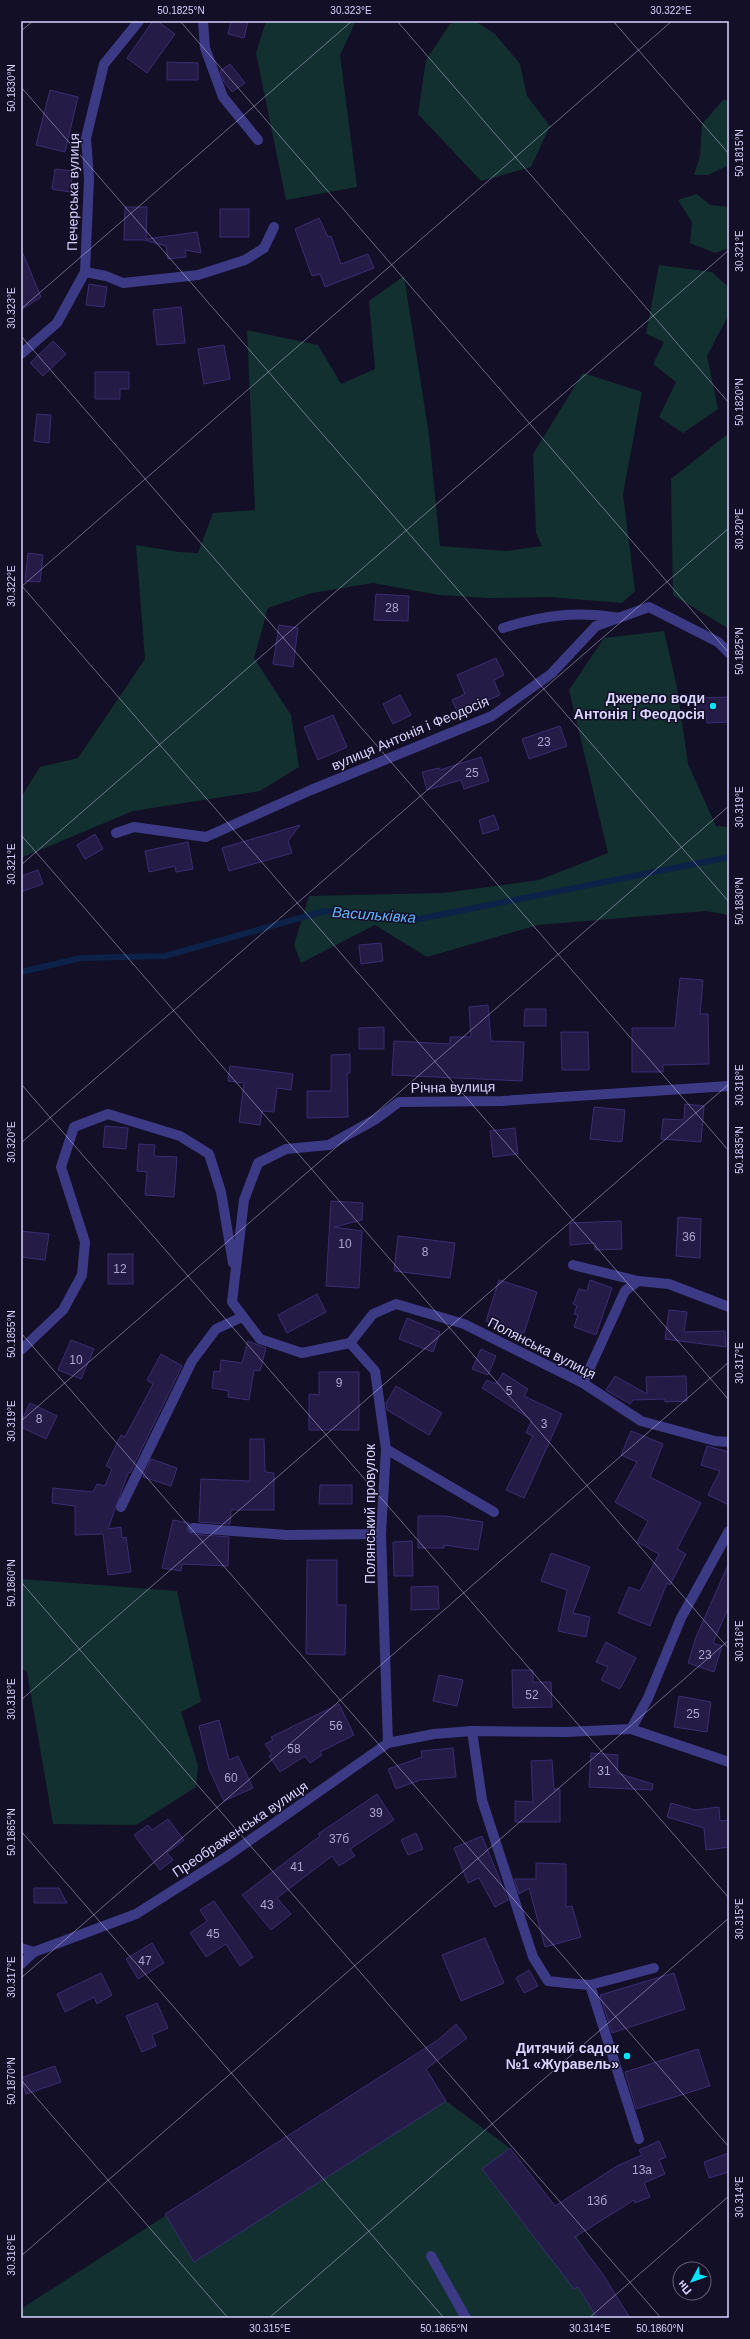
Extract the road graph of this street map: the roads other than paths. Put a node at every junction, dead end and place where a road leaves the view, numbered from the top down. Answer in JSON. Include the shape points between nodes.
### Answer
{"nodes":[{"id":1,"x":139,"y":21,"type":"edge"},
{"id":2,"x":203,"y":21,"type":"edge"},
{"id":3,"x":258,"y":140,"type":"dead end"},
{"id":4,"x":274,"y":227,"type":"dead end"},
{"id":5,"x":85,"y":272,"type":"junction"},
{"id":6,"x":21,"y":354,"type":"edge"},
{"id":7,"x":619,"y":618,"type":"junction"},
{"id":8,"x":503,"y":628,"type":"dead end"},
{"id":9,"x":729,"y":653,"type":"edge"},
{"id":10,"x":116,"y":833,"type":"dead end"},
{"id":11,"x":729,"y":1086,"type":"edge"},
{"id":12,"x":573,"y":1265,"type":"dead end"},
{"id":13,"x":235,"y":1274,"type":"junction"},
{"id":14,"x":638,"y":1281,"type":"junction"},
{"id":15,"x":729,"y":1307,"type":"edge"},
{"id":16,"x":242,"y":1317,"type":"junction"},
{"id":17,"x":350,"y":1343,"type":"junction"},
{"id":18,"x":21,"y":1350,"type":"edge"},
{"id":19,"x":583,"y":1383,"type":"junction"},
{"id":20,"x":729,"y":1442,"type":"edge"},
{"id":21,"x":386,"y":1449,"type":"junction"},
{"id":22,"x":121,"y":1507,"type":"dead end"},
{"id":23,"x":494,"y":1512,"type":"dead end"},
{"id":24,"x":194,"y":1528,"type":"dead end"},
{"id":25,"x":729,"y":1531,"type":"edge"},
{"id":26,"x":381,"y":1534,"type":"junction"},
{"id":27,"x":631,"y":1729,"type":"junction"},
{"id":28,"x":472,"y":1732,"type":"junction"},
{"id":29,"x":388,"y":1743,"type":"junction"},
{"id":30,"x":729,"y":1762,"type":"edge"},
{"id":31,"x":21,"y":1948,"type":"edge"},
{"id":32,"x":34,"y":1952,"type":"junction"},
{"id":33,"x":21,"y":1964,"type":"edge"},
{"id":34,"x":654,"y":1968,"type":"dead end"},
{"id":35,"x":590,"y":1985,"type":"junction"},
{"id":36,"x":639,"y":2140,"type":"dead end"},
{"id":37,"x":431,"y":2256,"type":"dead end"},
{"id":38,"x":466,"y":2318,"type":"edge"}],
"edges":[{"from":1,"to":5,"type":"street","name":"Печерська вулиця","via":[[104,64],[86,138],[90,179]]},
{"from":2,"to":3,"type":"street","via":[[205,48],[223,96]]},
{"from":4,"to":5,"type":"street","via":[[264,248],[245,260],[198,275],[123,283]]},
{"from":5,"to":6,"type":"street","name":"Печерська вулиця","via":[[58,323]]},
{"from":7,"to":8,"type":"street","via":[[592,614],[564,614]]},
{"from":7,"to":9,"type":"street","name":"вулиця Антонія і Феодосія","via":[[649,608],[718,642]]},
{"from":7,"to":10,"type":"street","name":"вулиця Антонія і Феодосія","via":[[596,626],[551,674],[492,716],[311,790],[206,837],[134,827]]},
{"from":11,"to":13,"type":"street","name":"Річна вулиця","via":[[502,1101],[399,1102],[329,1145],[286,1149],[258,1163],[244,1200]]},
{"from":12,"to":14,"type":"street"},
{"from":13,"to":16,"type":"street","name":"Річна вулиця","via":[[232,1302]]},
{"from":13,"to":18,"type":"street","via":[[221,1192],[209,1154],[180,1136],[108,1114],[74,1127],[61,1167],[85,1242],[82,1275],[62,1310]]},
{"from":14,"to":15,"type":"street","via":[[669,1284]]},
{"from":14,"to":19,"type":"street","via":[[625,1291]]},
{"from":16,"to":17,"type":"street","name":"Річна вулиця","via":[[260,1339],[302,1354]]},
{"from":16,"to":22,"type":"street","via":[[216,1329],[192,1362]]},
{"from":17,"to":19,"type":"street","name":"Полянська вулиця","via":[[373,1314],[396,1304],[464,1324]]},
{"from":17,"to":21,"type":"street","name":"Полянський провулок","via":[[375,1371]]},
{"from":19,"to":20,"type":"street","name":"Полянська вулиця","via":[[641,1421],[715,1441]]},
{"from":21,"to":23,"type":"street"},
{"from":21,"to":26,"type":"street","name":"Полянський провулок"},
{"from":24,"to":26,"type":"street","via":[[287,1535]]},
{"from":25,"to":27,"type":"street","via":[[681,1618],[648,1698]]},
{"from":26,"to":29,"type":"street","name":"Полянський провулок"},
{"from":27,"to":28,"type":"street","name":"Преображенська вулиця"},
{"from":27,"to":30,"type":"street"},
{"from":28,"to":29,"type":"street","name":"Преображенська вулиця","via":[[434,1734]]},
{"from":28,"to":35,"type":"street","via":[[482,1800],[533,1957],[548,1981]]},
{"from":29,"to":32,"type":"street","name":"Преображенська вулиця","via":[[226,1857],[136,1914]]},
{"from":31,"to":32,"type":"street"},
{"from":32,"to":33,"type":"street"},
{"from":34,"to":35,"type":"street"},
{"from":35,"to":36,"type":"street"},
{"from":37,"to":38,"type":"street"}]}
